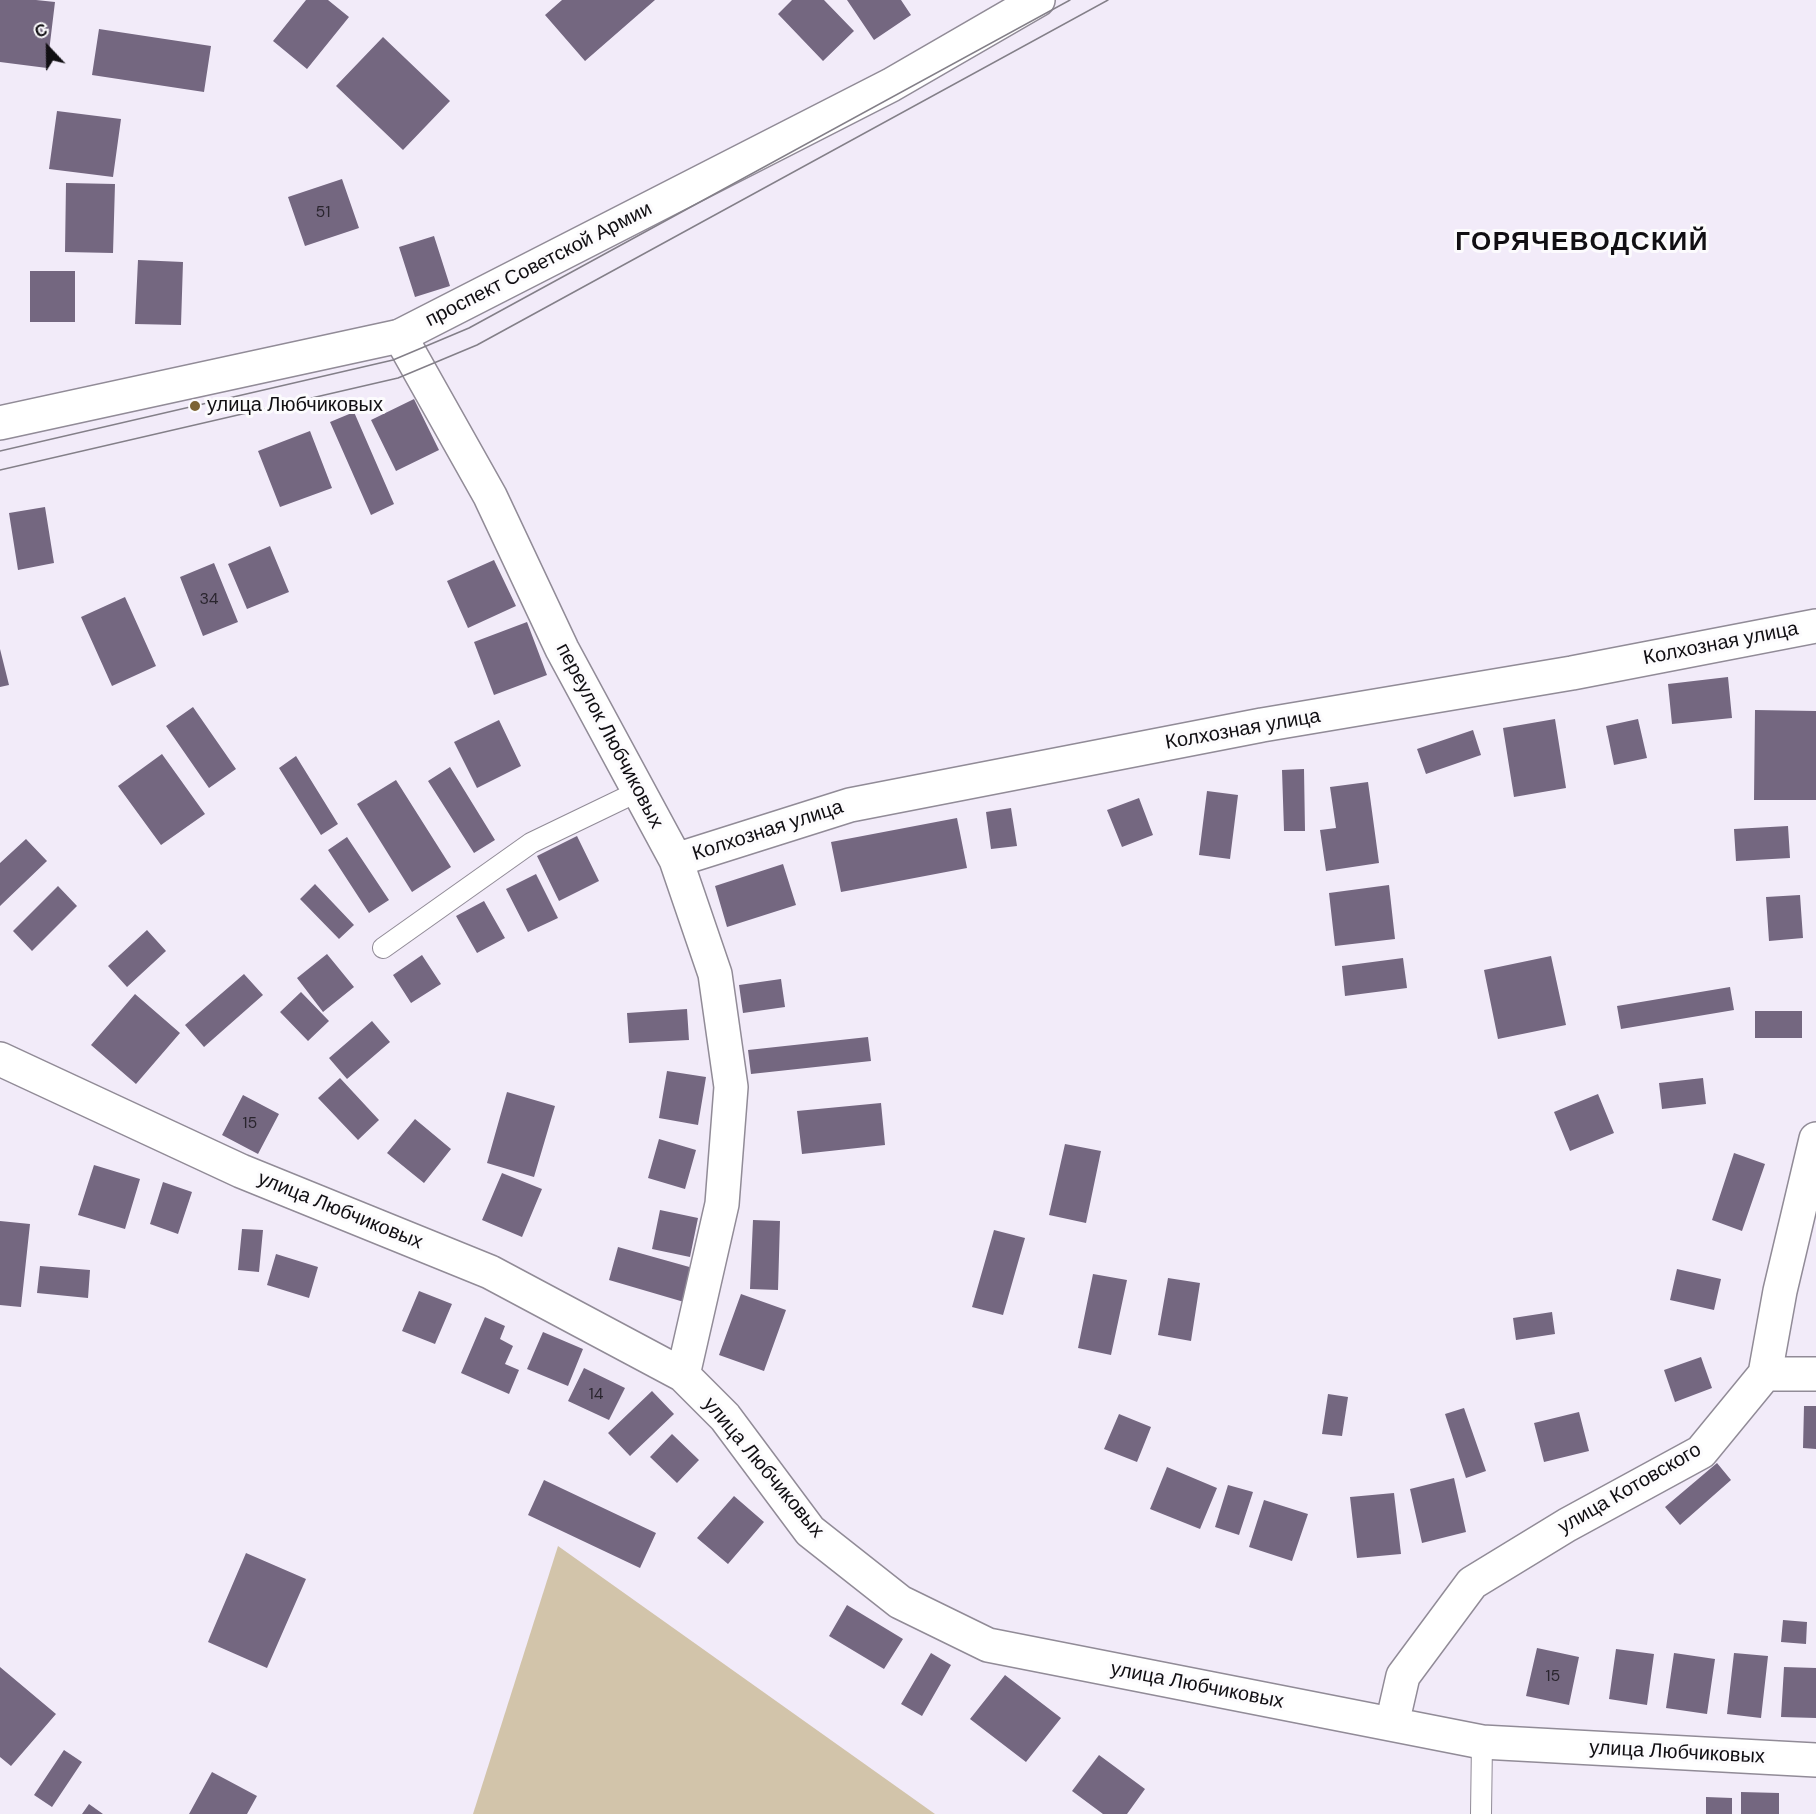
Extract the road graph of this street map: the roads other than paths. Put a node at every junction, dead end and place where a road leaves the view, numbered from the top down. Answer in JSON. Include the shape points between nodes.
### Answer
{"nodes":[{"id":1,"x":1038,"y":0,"type":"edge"},
{"id":2,"x":400,"y":336,"type":"junction"},
{"id":3,"x":0,"y":423,"type":"edge"},
{"id":4,"x":1816,"y":626,"type":"edge"},
{"id":5,"x":639,"y":791,"type":"junction"},
{"id":6,"x":675,"y":860,"type":"junction"},
{"id":7,"x":383,"y":948,"type":"dead end"},
{"id":8,"x":0,"y":1059,"type":"edge"},
{"id":9,"x":1816,"y":1139,"type":"edge"},
{"id":10,"x":1765,"y":1374,"type":"junction"},
{"id":11,"x":1816,"y":1374,"type":"edge"},
{"id":12,"x":683,"y":1376,"type":"junction"},
{"id":13,"x":1392,"y":1724,"type":"junction"},
{"id":14,"x":1482,"y":1742,"type":"junction"},
{"id":15,"x":1816,"y":1760,"type":"edge"},
{"id":16,"x":1481,"y":1814,"type":"edge"}],
"edges":[{"from":1,"to":2,"type":"street","name":"проспект Советской Армии","via":[[891,85]]},
{"from":2,"to":3,"type":"street","name":"проспект Советской Армии"},
{"from":2,"to":5,"type":"street","name":"переулок Любчиковых","via":[[490,496],[562,649]]},
{"from":4,"to":6,"type":"street","name":"Колхозная улица","via":[[1572,673],[1262,725],[850,804]]},
{"from":5,"to":6,"type":"street","name":"переулок Любчиковых"},
{"from":5,"to":7,"type":"lane","via":[[531,843]]},
{"from":6,"to":12,"type":"street","name":"переулок Любчиковых","via":[[715,974],[731,1087],[722,1204]]},
{"from":8,"to":12,"type":"street","name":"улица Любчиковых","via":[[241,1171],[490,1272]]},
{"from":9,"to":10,"type":"street","name":"улица Котовского"},
{"from":10,"to":11,"type":"street"},
{"from":10,"to":13,"type":"street","name":"улица Котовского","via":[[1701,1452],[1567,1525],[1472,1583],[1403,1676]]},
{"from":12,"to":13,"type":"street","name":"улица Любчиковых","via":[[725,1417],[810,1531],[900,1602],[988,1645]]},
{"from":13,"to":14,"type":"street","name":"улица Любчиковых"},
{"from":14,"to":15,"type":"street","name":"улица Любчиковых"},
{"from":14,"to":16,"type":"lane"}]}
